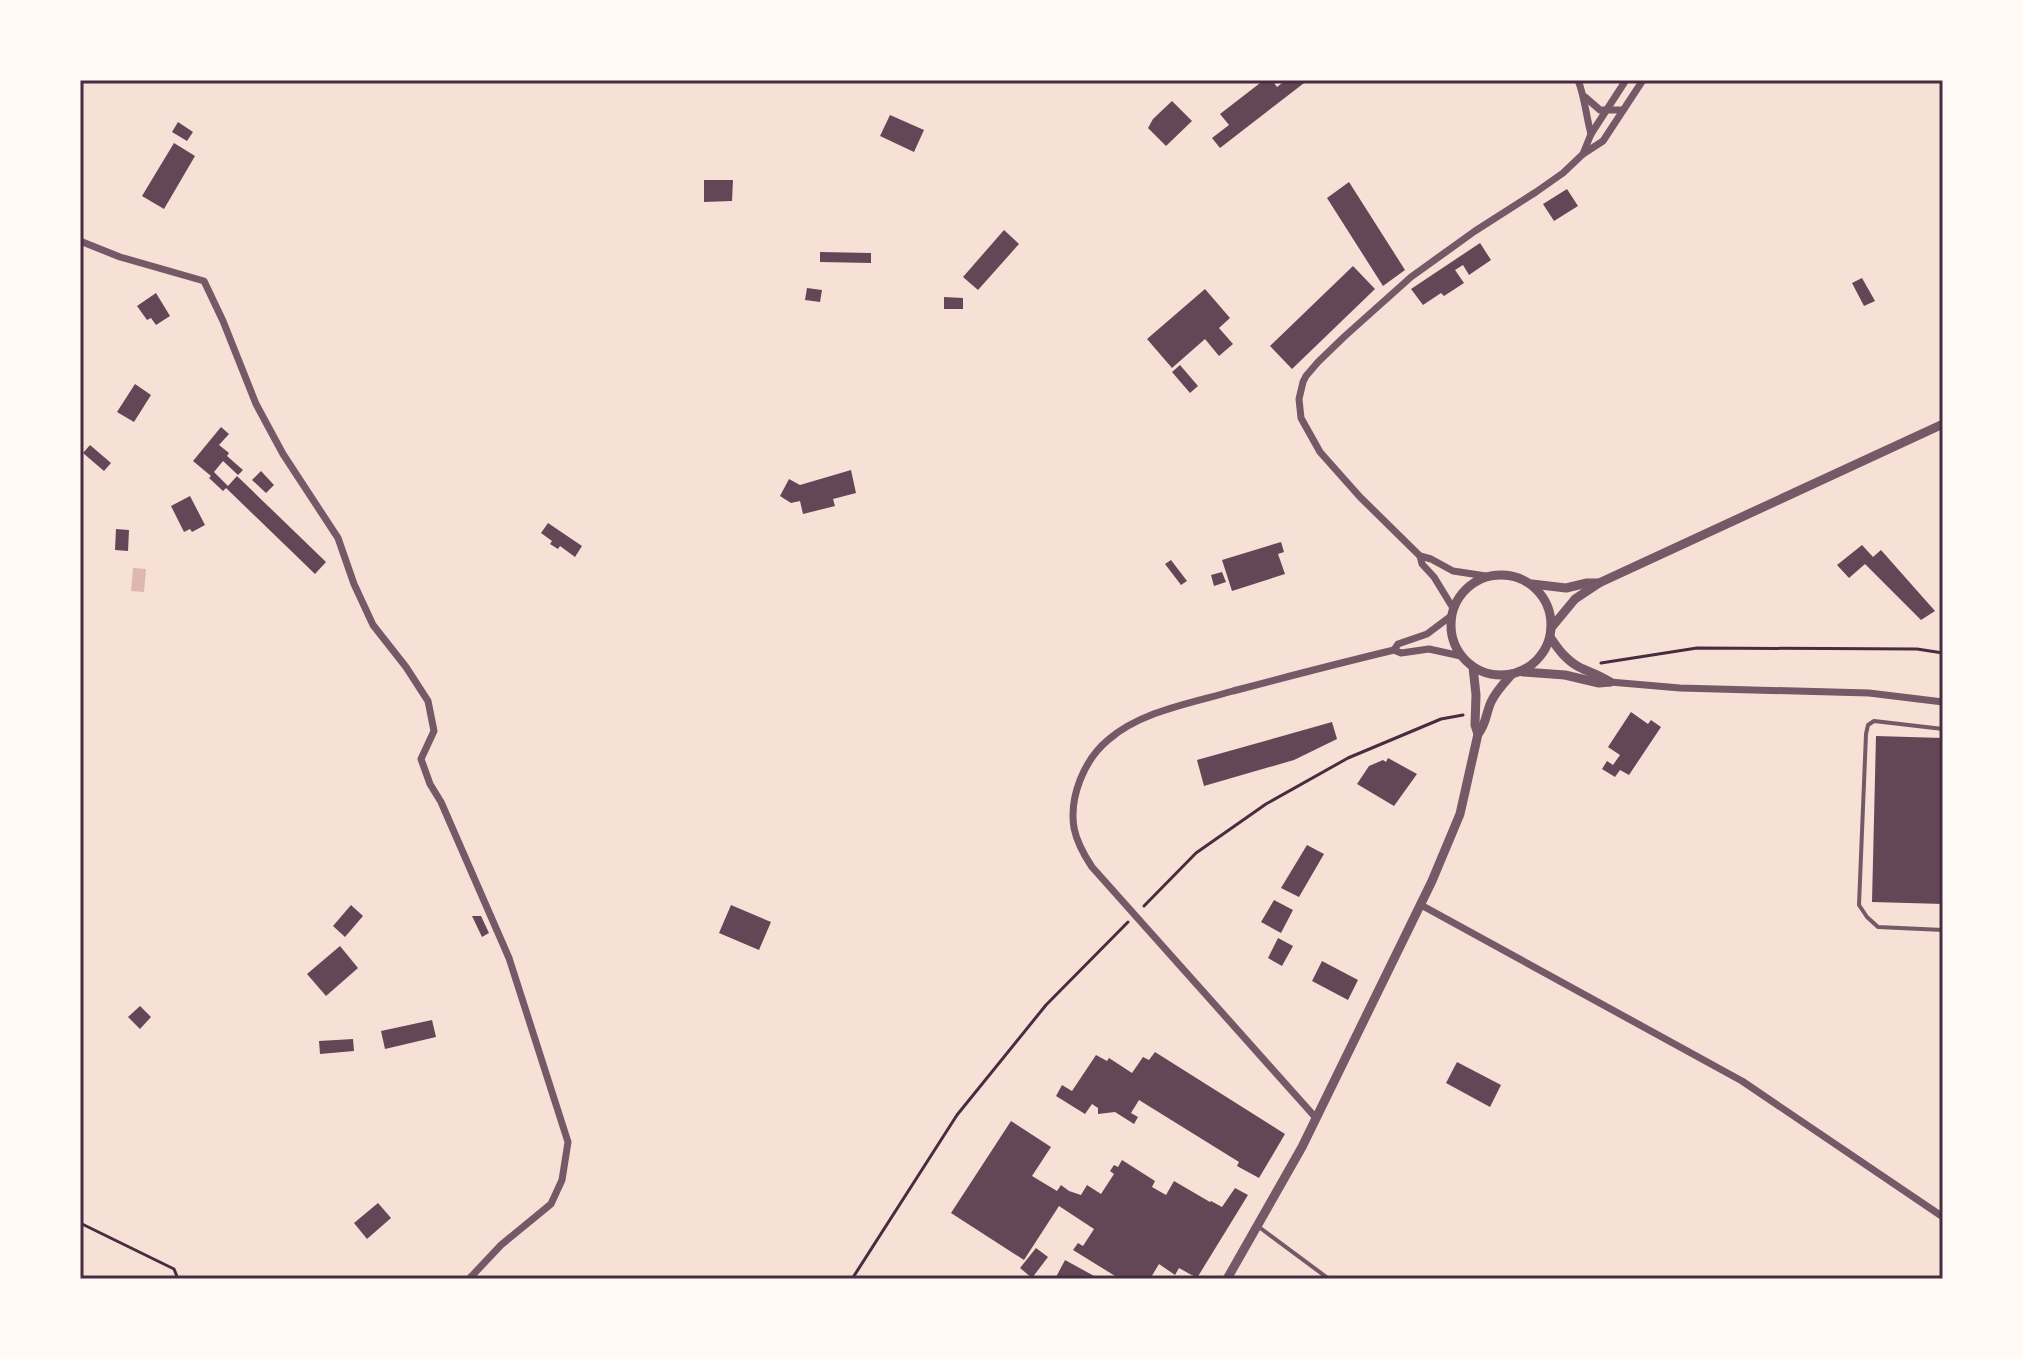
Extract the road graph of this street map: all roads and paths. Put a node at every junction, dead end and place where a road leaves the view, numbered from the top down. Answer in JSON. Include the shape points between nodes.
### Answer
{"nodes":[{"id":1,"x":1578,"y":80,"type":"edge"},
{"id":2,"x":1626,"y":80,"type":"edge"},
{"id":3,"x":1636,"y":80,"type":"edge"},
{"id":4,"x":1643,"y":80,"type":"edge"},
{"id":5,"x":1636,"y":91,"type":"junction"},
{"id":6,"x":1585,"y":97,"type":"junction"},
{"id":7,"x":1607,"y":109,"type":"junction"},
{"id":8,"x":1623,"y":110,"type":"junction"},
{"id":9,"x":1591,"y":134,"type":"junction"},
{"id":10,"x":1583,"y":154,"type":"junction"},
{"id":11,"x":80,"y":241,"type":"edge"},
{"id":12,"x":1943,"y":424,"type":"edge"},
{"id":13,"x":1420,"y":556,"type":"junction"},
{"id":14,"x":1486,"y":576,"type":"junction"},
{"id":15,"x":1599,"y":583,"type":"junction"},
{"id":16,"x":1530,"y":584,"type":"junction"},
{"id":17,"x":1452,"y":612,"type":"junction"},
{"id":18,"x":1550,"y":633,"type":"junction"},
{"id":19,"x":1394,"y":650,"type":"junction"},
{"id":20,"x":1943,"y":653,"type":"edge"},
{"id":21,"x":1461,"y":656,"type":"junction"},
{"id":22,"x":1603,"y":662,"type":"dead end"},
{"id":23,"x":1473,"y":667,"type":"junction"},
{"id":24,"x":1516,"y":673,"type":"junction"},
{"id":25,"x":1610,"y":682,"type":"junction"},
{"id":26,"x":1943,"y":702,"type":"edge"},
{"id":27,"x":1476,"y":713,"type":"junction"},
{"id":28,"x":1943,"y":729,"type":"edge"},
{"id":29,"x":1478,"y":734,"type":"junction"},
{"id":30,"x":1421,"y":905,"type":"junction"},
{"id":31,"x":1143,"y":907,"type":"dead end"},
{"id":32,"x":1132,"y":918,"type":"dead end"},
{"id":33,"x":1943,"y":930,"type":"edge"},
{"id":34,"x":1316,"y":1118,"type":"junction"},
{"id":35,"x":1943,"y":1217,"type":"edge"},
{"id":36,"x":80,"y":1223,"type":"edge"},
{"id":37,"x":1257,"y":1225,"type":"junction"},
{"id":38,"x":178,"y":1279,"type":"edge"},
{"id":39,"x":469,"y":1279,"type":"edge"},
{"id":40,"x":852,"y":1279,"type":"edge"},
{"id":41,"x":1227,"y":1279,"type":"edge"},
{"id":42,"x":1329,"y":1279,"type":"edge"}],
"edges":[{"from":1,"to":6,"type":"street"},
{"from":2,"to":7,"type":"street"},
{"from":3,"to":5,"type":"street"},
{"from":4,"to":5,"type":"street"},
{"from":5,"to":8,"type":"street"},
{"from":6,"to":7,"type":"street","via":[[1600,110]]},
{"from":6,"to":9,"type":"street"},
{"from":7,"to":8,"type":"street"},
{"from":7,"to":9,"type":"street"},
{"from":8,"to":10,"type":"street","via":[[1603,141]]},
{"from":9,"to":10,"type":"street"},
{"from":10,"to":13,"type":"street","via":[[1411,277],[1303,382],[1301,418],[1320,452]]},
{"from":11,"to":39,"type":"street","via":[[204,281],[256,404],[338,538],[373,625],[428,701],[434,731],[421,759],[509,958],[568,1142],[562,1180],[551,1204]]},
{"from":12,"to":15,"type":"street"},
{"from":13,"to":14,"type":"street","via":[[1453,571]]},
{"from":13,"to":17,"type":"street"},
{"from":14,"to":16,"type":"street","via":[[1509,575]]},
{"from":14,"to":17,"type":"street","via":[[1465,588]]},
{"from":15,"to":16,"type":"street","via":[[1566,588]]},
{"from":15,"to":18,"type":"street","via":[[1575,599]]},
{"from":16,"to":18,"type":"street","via":[[1548,608]]},
{"from":17,"to":19,"type":"street","via":[[1427,634]]},
{"from":17,"to":21,"type":"street","via":[[1451,633]]},
{"from":18,"to":24,"type":"street","via":[[1539,658]]},
{"from":18,"to":25,"type":"street","via":[[1575,665]]},
{"from":19,"to":21,"type":"street","via":[[1429,649]]},
{"from":19,"to":34,"type":"street","via":[[1297,673],[1124,728],[1088,764],[1075,798],[1075,830],[1092,867]]},
{"from":20,"to":22,"type":"path","via":[[1697,648]]},
{"from":21,"to":23,"type":"street"},
{"from":23,"to":24,"type":"street","via":[[1492,675]]},
{"from":23,"to":27,"type":"street"},
{"from":24,"to":25,"type":"street"},
{"from":24,"to":29,"type":"street","via":[[1495,694]]},
{"from":25,"to":26,"type":"street","via":[[1869,693]]},
{"from":27,"to":29,"type":"street"},
{"from":27,"to":31,"type":"path","via":[[1441,719],[1348,758],[1266,804],[1196,853]]},
{"from":28,"to":33,"type":"lane","via":[[1874,721],[1868,725],[1859,905],[1878,927]]},
{"from":29,"to":30,"type":"street","via":[[1460,814]]},
{"from":30,"to":34,"type":"street"},
{"from":30,"to":35,"type":"street","via":[[1742,1081]]},
{"from":32,"to":40,"type":"path","via":[[1046,1005],[957,1115]]},
{"from":34,"to":37,"type":"street"},
{"from":36,"to":38,"type":"path","via":[[174,1269]]},
{"from":37,"to":41,"type":"street"},
{"from":37,"to":42,"type":"lane"}]}
